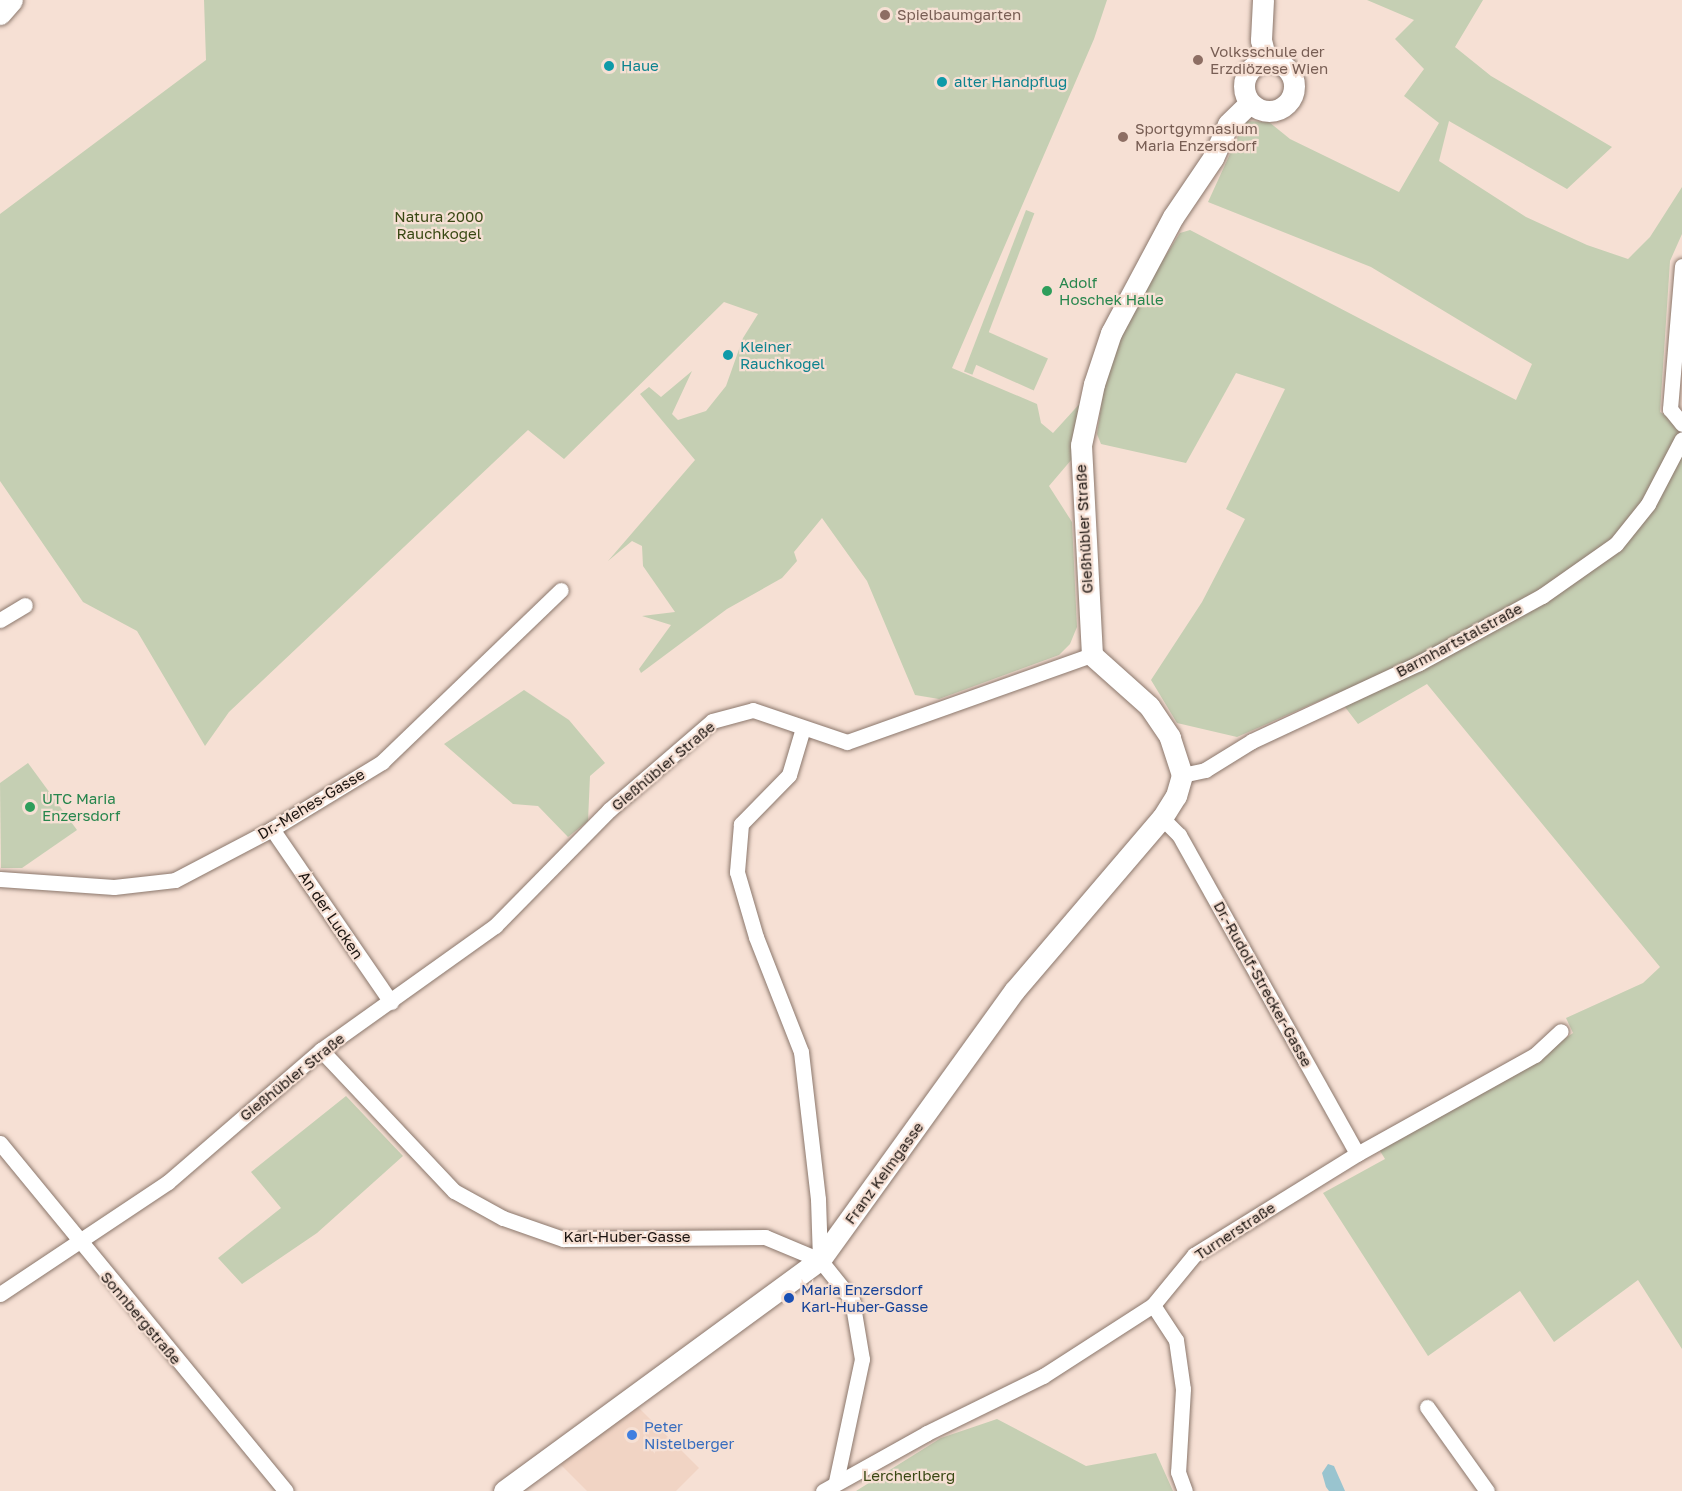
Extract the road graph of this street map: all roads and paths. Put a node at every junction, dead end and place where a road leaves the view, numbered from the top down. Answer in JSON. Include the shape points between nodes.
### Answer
{"nodes":[{"id":1,"x":12,"y":0,"type":"edge"},
{"id":2,"x":1263,"y":0,"type":"edge"},
{"id":3,"x":0,"y":14,"type":"edge"},
{"id":4,"x":1266,"y":60,"type":"junction"},
{"id":5,"x":1250,"y":103,"type":"junction"},
{"id":6,"x":1682,"y":266,"type":"edge"},
{"id":7,"x":1682,"y":424,"type":"edge"},
{"id":8,"x":1682,"y":439,"type":"edge"},
{"id":9,"x":561,"y":590,"type":"dead end"},
{"id":10,"x":26,"y":605,"type":"dead end"},
{"id":11,"x":0,"y":620,"type":"edge"},
{"id":12,"x":1092,"y":655,"type":"junction"},
{"id":13,"x":803,"y":728,"type":"junction"},
{"id":14,"x":1182,"y":775,"type":"junction"},
{"id":15,"x":1162,"y":818,"type":"junction"},
{"id":16,"x":272,"y":829,"type":"junction"},
{"id":17,"x":0,"y":879,"type":"edge"},
{"id":18,"x":390,"y":1002,"type":"junction"},
{"id":19,"x":1561,"y":1031,"type":"dead end"},
{"id":20,"x":321,"y":1050,"type":"junction"},
{"id":21,"x":0,"y":1143,"type":"edge"},
{"id":22,"x":1357,"y":1154,"type":"junction"},
{"id":23,"x":76,"y":1240,"type":"junction"},
{"id":24,"x":820,"y":1260,"type":"junction"},
{"id":25,"x":0,"y":1294,"type":"edge"},
{"id":26,"x":1153,"y":1305,"type":"junction"},
{"id":27,"x":1427,"y":1407,"type":"dead end"},
{"id":28,"x":836,"y":1481,"type":"junction"},
{"id":29,"x":286,"y":1491,"type":"edge"},
{"id":30,"x":504,"y":1491,"type":"edge"},
{"id":31,"x":823,"y":1491,"type":"edge"},
{"id":32,"x":1185,"y":1491,"type":"edge"},
{"id":33,"x":1487,"y":1491,"type":"edge"}],
"edges":[{"from":1,"to":3,"type":"main road"},
{"from":2,"to":4,"type":"main road","via":[[1261,40]]},
{"from":4,"to":5,"type":"main road","via":[[1246,76],[1245,94]]},
{"from":4,"to":5,"type":"main road","via":[[1290,71],[1293,95],[1275,111],[1265,111]]},
{"from":5,"to":12,"type":"main road","name":"Gießhübler Straße","via":[[1228,123],[1213,158],[1149,258],[1111,333],[1094,384],[1081,445],[1080,470]]},
{"from":6,"to":7,"type":"street","via":[[1670,409]]},
{"from":8,"to":14,"type":"street","name":"Barmhartstalstraße","via":[[1648,504],[1616,544],[1542,596],[1419,663],[1252,741],[1205,770]]},
{"from":9,"to":16,"type":"street","name":"Dr.-Mehes-Gasse","via":[[382,762]]},
{"from":10,"to":11,"type":"street"},
{"from":12,"to":13,"type":"street","name":"Gießhübler Straße","via":[[847,742]]},
{"from":12,"to":14,"type":"main road","via":[[1149,706],[1170,737]]},
{"from":13,"to":18,"type":"street","name":"Gießhübler Straße","via":[[774,714],[753,710],[712,721],[609,810],[495,926]]},
{"from":13,"to":24,"type":"street","via":[[789,775],[741,824],[737,872],[756,937],[801,1052],[818,1199]]},
{"from":14,"to":15,"type":"main road","name":"Franz Keimgasse"},
{"from":15,"to":22,"type":"street","name":"Dr.-Rudolf-Strecker-Gasse","via":[[1179,835]]},
{"from":15,"to":24,"type":"main road","name":"Franz Keimgasse","via":[[1014,991]]},
{"from":16,"to":17,"type":"street","name":"Dr.-Mehes-Gasse","via":[[175,880],[114,887]]},
{"from":16,"to":18,"type":"street","name":"An der Lucken"},
{"from":18,"to":20,"type":"street","name":"Gießhübler Straße"},
{"from":19,"to":22,"type":"street","name":"Turnerstraße","via":[[1535,1055]]},
{"from":20,"to":23,"type":"street","name":"Gießhübler Straße","via":[[168,1182]]},
{"from":20,"to":24,"type":"street","name":"Karl-Huber-Gasse","via":[[454,1191],[503,1218],[563,1239],[765,1237]]},
{"from":21,"to":23,"type":"street","name":"Sonnbergstraße"},
{"from":22,"to":26,"type":"street","name":"Turnerstraße","via":[[1194,1255]]},
{"from":23,"to":25,"type":"street","name":"Gießhübler Straße"},
{"from":23,"to":29,"type":"street","name":"Sonnbergstraße"},
{"from":24,"to":28,"type":"street","via":[[852,1300],[862,1359]]},
{"from":24,"to":30,"type":"main road","name":"Franz Keimgasse"},
{"from":26,"to":28,"type":"street","name":"Turnerstraße","via":[[1043,1376]]},
{"from":26,"to":32,"type":"street","via":[[1176,1340],[1183,1389],[1178,1472]]},
{"from":27,"to":33,"type":"street"},
{"from":28,"to":31,"type":"street","name":"Turnerstraße"}]}
